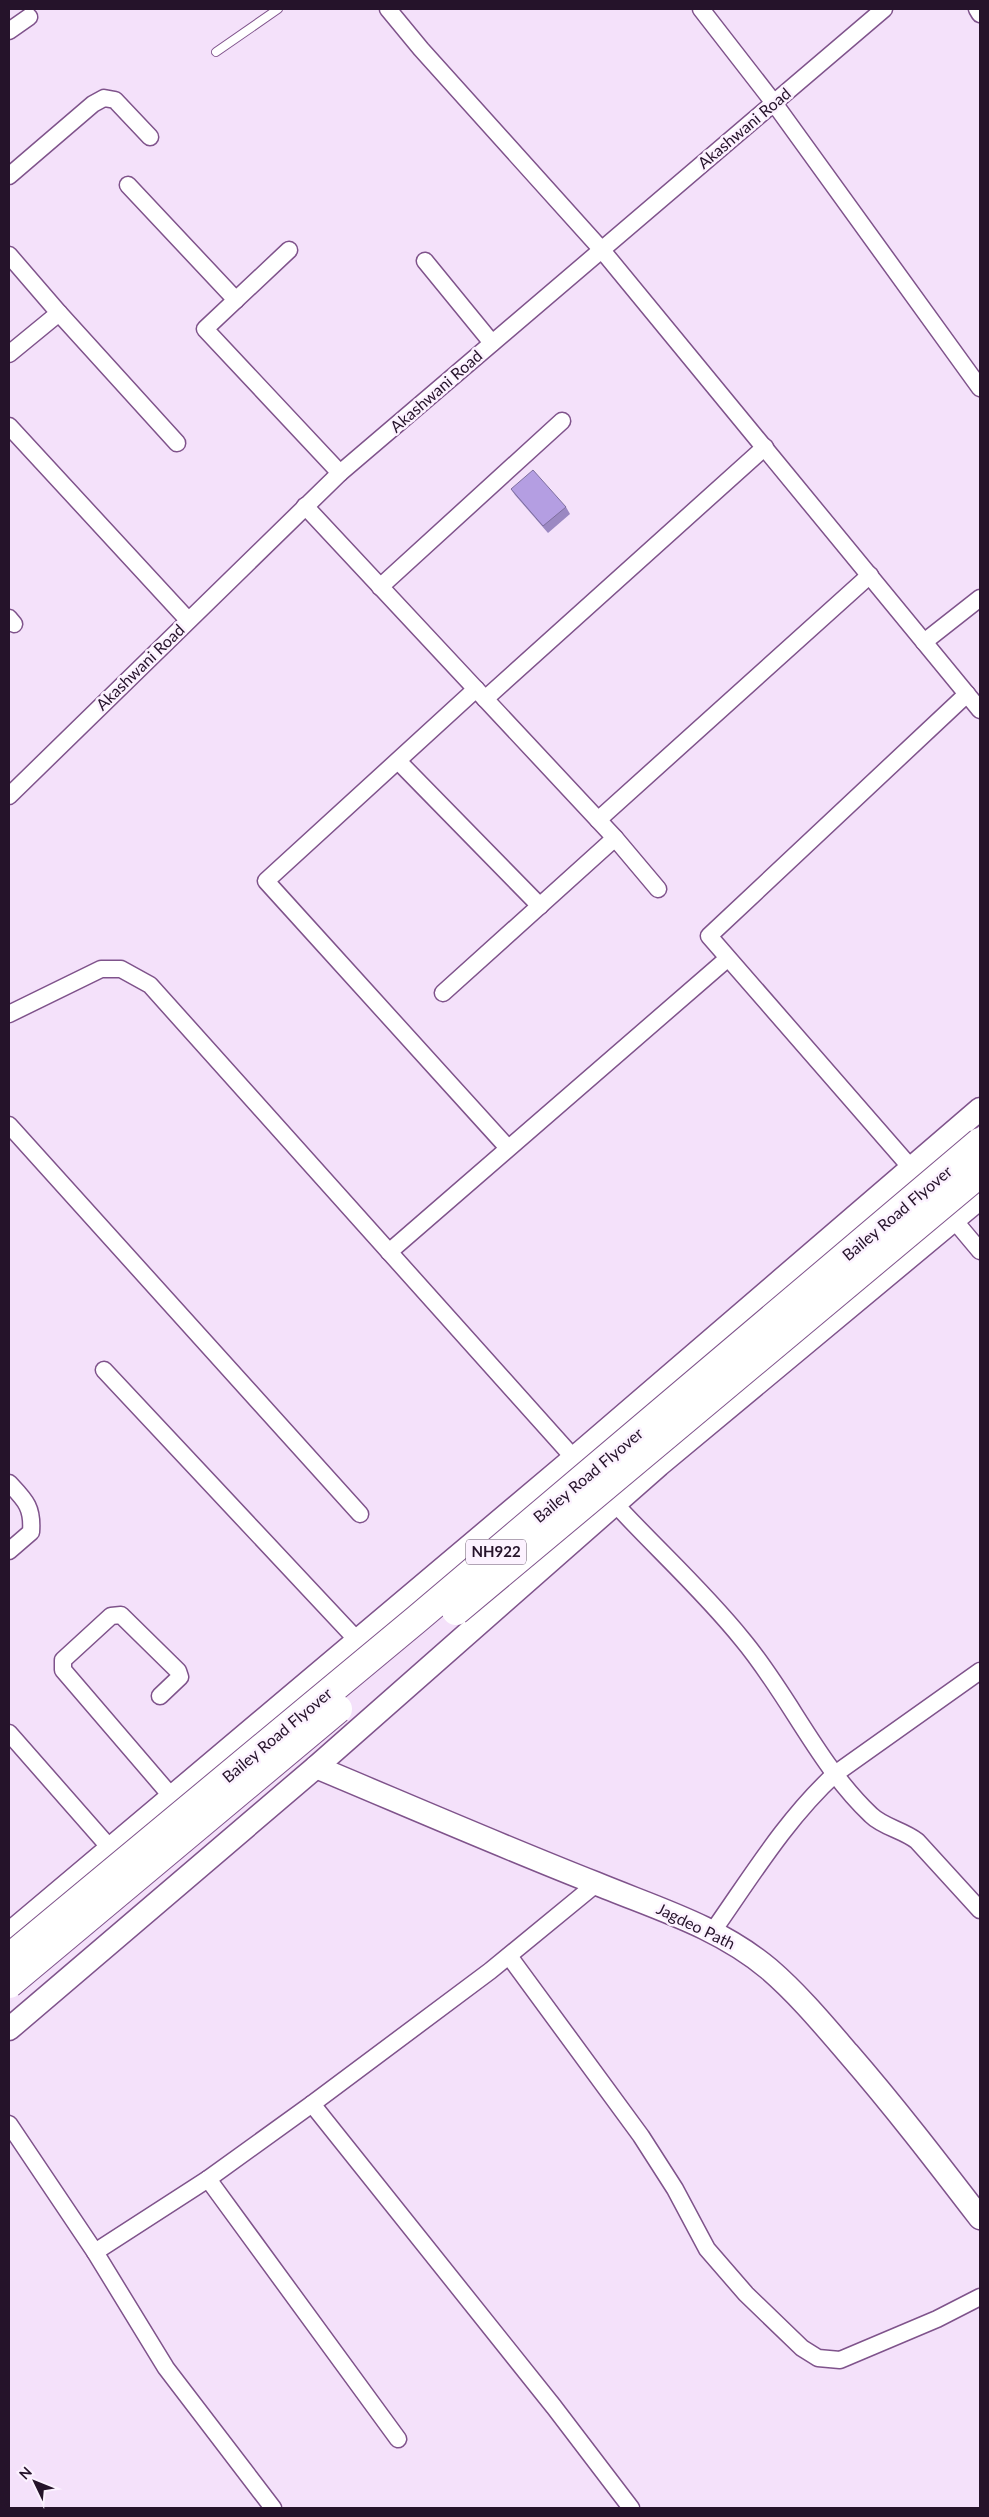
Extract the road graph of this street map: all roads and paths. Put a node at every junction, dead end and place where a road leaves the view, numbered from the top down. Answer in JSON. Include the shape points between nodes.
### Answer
{"nodes":[{"id":1,"x":278,"y":9,"type":"edge"},
{"id":2,"x":388,"y":9,"type":"edge"},
{"id":3,"x":701,"y":9,"type":"edge"},
{"id":4,"x":884,"y":9,"type":"edge"},
{"id":5,"x":977,"y":9,"type":"edge"},
{"id":6,"x":980,"y":14,"type":"edge"},
{"id":7,"x":29,"y":16,"type":"dead end"},
{"id":8,"x":9,"y":31,"type":"edge"},
{"id":9,"x":216,"y":52,"type":"dead end"},
{"id":10,"x":774,"y":104,"type":"junction"},
{"id":11,"x":150,"y":137,"type":"dead end"},
{"id":12,"x":9,"y":176,"type":"edge"},
{"id":13,"x":128,"y":185,"type":"dead end"},
{"id":14,"x":601,"y":249,"type":"junction"},
{"id":15,"x":289,"y":250,"type":"dead end"},
{"id":16,"x":9,"y":256,"type":"edge"},
{"id":17,"x":425,"y":261,"type":"dead end"},
{"id":18,"x":236,"y":300,"type":"junction"},
{"id":19,"x":59,"y":313,"type":"junction"},
{"id":20,"x":492,"y":343,"type":"junction"},
{"id":21,"x":9,"y":354,"type":"edge"},
{"id":22,"x":980,"y":388,"type":"edge"},
{"id":23,"x":562,"y":421,"type":"dead end"},
{"id":24,"x":9,"y":426,"type":"edge"},
{"id":25,"x":177,"y":443,"type":"dead end"},
{"id":26,"x":765,"y":447,"type":"junction"},
{"id":27,"x":340,"y":473,"type":"junction"},
{"id":28,"x":305,"y":506,"type":"junction"},
{"id":29,"x":870,"y":575,"type":"junction"},
{"id":30,"x":380,"y":587,"type":"junction"},
{"id":31,"x":980,"y":598,"type":"edge"},
{"id":32,"x":188,"y":620,"type":"junction"},
{"id":33,"x":924,"y":642,"type":"junction"},
{"id":34,"x":481,"y":694,"type":"junction"},
{"id":35,"x":967,"y":694,"type":"junction"},
{"id":36,"x":980,"y":710,"type":"edge"},
{"id":37,"x":398,"y":761,"type":"junction"},
{"id":38,"x":9,"y":796,"type":"edge"},
{"id":39,"x":598,"y":820,"type":"junction"},
{"id":40,"x":615,"y":838,"type":"junction"},
{"id":41,"x":658,"y":889,"type":"dead end"},
{"id":42,"x":540,"y":906,"type":"junction"},
{"id":43,"x":727,"y":959,"type":"junction"},
{"id":44,"x":443,"y":993,"type":"dead end"},
{"id":45,"x":9,"y":1014,"type":"edge"},
{"id":46,"x":980,"y":1109,"type":"edge"},
{"id":47,"x":9,"y":1125,"type":"edge"},
{"id":48,"x":980,"y":1142,"type":"edge"},
{"id":49,"x":508,"y":1148,"type":"junction"},
{"id":50,"x":912,"y":1169,"type":"junction"},
{"id":51,"x":980,"y":1172,"type":"edge"},
{"id":52,"x":980,"y":1198,"type":"edge"},
{"id":53,"x":954,"y":1220,"type":"junction"},
{"id":54,"x":980,"y":1251,"type":"edge"},
{"id":55,"x":389,"y":1252,"type":"junction"},
{"id":56,"x":104,"y":1370,"type":"dead end"},
{"id":57,"x":574,"y":1458,"type":"junction"},
{"id":58,"x":9,"y":1483,"type":"edge"},
{"id":59,"x":615,"y":1504,"type":"junction"},
{"id":60,"x":360,"y":1514,"type":"dead end"},
{"id":61,"x":9,"y":1551,"type":"edge"},
{"id":62,"x":357,"y":1640,"type":"junction"},
{"id":63,"x":980,"y":1671,"type":"edge"},
{"id":64,"x":307,"y":1682,"type":"junction"},
{"id":65,"x":160,"y":1696,"type":"dead end"},
{"id":66,"x":9,"y":1732,"type":"edge"},
{"id":67,"x":352,"y":1735,"type":"junction"},
{"id":68,"x":316,"y":1766,"type":"junction"},
{"id":69,"x":835,"y":1774,"type":"junction"},
{"id":70,"x":197,"y":1775,"type":"junction"},
{"id":71,"x":172,"y":1797,"type":"junction"},
{"id":72,"x":241,"y":1831,"type":"junction"},
{"id":73,"x":110,"y":1848,"type":"junction"},
{"id":74,"x":596,"y":1884,"type":"junction"},
{"id":75,"x":980,"y":1910,"type":"edge"},
{"id":76,"x":713,"y":1931,"type":"junction"},
{"id":77,"x":9,"y":1934,"type":"edge"},
{"id":78,"x":509,"y":1956,"type":"junction"},
{"id":79,"x":9,"y":1958,"type":"edge"},
{"id":80,"x":9,"y":1984,"type":"edge"},
{"id":81,"x":9,"y":2029,"type":"edge"},
{"id":82,"x":312,"y":2104,"type":"junction"},
{"id":83,"x":9,"y":2124,"type":"edge"},
{"id":84,"x":208,"y":2179,"type":"junction"},
{"id":85,"x":978,"y":2211,"type":"edge"},
{"id":86,"x":95,"y":2252,"type":"junction"},
{"id":87,"x":980,"y":2297,"type":"edge"},
{"id":88,"x":398,"y":2440,"type":"dead end"},
{"id":89,"x":273,"y":2508,"type":"edge"},
{"id":90,"x":631,"y":2508,"type":"edge"}],
"edges":[{"from":1,"to":9,"type":"lane"},
{"from":2,"to":14,"type":"street"},
{"from":3,"to":10,"type":"street"},
{"from":4,"to":10,"type":"street","name":"Akashwani Road"},
{"from":5,"to":6,"type":"street"},
{"from":7,"to":8,"type":"street"},
{"from":10,"to":14,"type":"street","name":"Akashwani Road"},
{"from":10,"to":22,"type":"street"},
{"from":11,"to":12,"type":"street","via":[[114,100],[104,98]]},
{"from":13,"to":18,"type":"street"},
{"from":14,"to":20,"type":"street","name":"Akashwani Road"},
{"from":14,"to":26,"type":"street"},
{"from":15,"to":18,"type":"street"},
{"from":16,"to":19,"type":"street"},
{"from":17,"to":20,"type":"street"},
{"from":18,"to":27,"type":"street","via":[[206,329]]},
{"from":19,"to":21,"type":"street"},
{"from":19,"to":25,"type":"street"},
{"from":20,"to":27,"type":"street","name":"Akashwani Road"},
{"from":23,"to":30,"type":"street"},
{"from":24,"to":32,"type":"street"},
{"from":26,"to":29,"type":"street"},
{"from":26,"to":34,"type":"street"},
{"from":27,"to":28,"type":"street","name":"Akashwani Road"},
{"from":28,"to":30,"type":"street"},
{"from":28,"to":32,"type":"street","name":"Akashwani Road"},
{"from":29,"to":33,"type":"street"},
{"from":29,"to":39,"type":"street"},
{"from":30,"to":34,"type":"street"},
{"from":31,"to":33,"type":"street"},
{"from":32,"to":38,"type":"street","name":"Akashwani Road"},
{"from":33,"to":35,"type":"street"},
{"from":34,"to":37,"type":"street"},
{"from":34,"to":39,"type":"street"},
{"from":35,"to":36,"type":"street"},
{"from":35,"to":43,"type":"street","via":[[711,931],[710,940]]},
{"from":37,"to":42,"type":"street"},
{"from":37,"to":49,"type":"street","via":[[266,881]]},
{"from":39,"to":40,"type":"street"},
{"from":40,"to":41,"type":"street"},
{"from":40,"to":42,"type":"street"},
{"from":42,"to":44,"type":"street"},
{"from":43,"to":49,"type":"street"},
{"from":43,"to":50,"type":"street"},
{"from":45,"to":55,"type":"street","via":[[101,970],[121,969],[150,985]]},
{"from":46,"to":50,"type":"main road"},
{"from":47,"to":60,"type":"street"},
{"from":48,"to":79,"type":"highway","name":"Bailey Road Flyover","number":"NH922","bridge":true,"via":[[417,1619]]},
{"from":49,"to":55,"type":"street"},
{"from":50,"to":57,"type":"main road"},
{"from":51,"to":80,"type":"highway","name":"Bailey Road Flyover","number":"NH922","bridge":true},
{"from":52,"to":53,"type":"main road"},
{"from":53,"to":54,"type":"street"},
{"from":53,"to":59,"type":"main road"},
{"from":55,"to":57,"type":"street"},
{"from":56,"to":62,"type":"street"},
{"from":57,"to":59,"type":"street"},
{"from":57,"to":62,"type":"main road"},
{"from":58,"to":61,"type":"street","via":[[27,1503],[32,1517],[31,1532]]},
{"from":59,"to":67,"type":"main road"},
{"from":59,"to":69,"type":"street","via":[[741,1637],[767,1670]]},
{"from":62,"to":64,"type":"main road"},
{"from":63,"to":69,"type":"street"},
{"from":64,"to":67,"type":"main road"},
{"from":64,"to":70,"type":"main road"},
{"from":65,"to":71,"type":"street","via":[[180,1677],[178,1671],[122,1615],[111,1616],[63,1660],[64,1670]]},
{"from":66,"to":73,"type":"street"},
{"from":67,"to":68,"type":"main road"},
{"from":68,"to":72,"type":"main road"},
{"from":68,"to":74,"type":"main road","name":"Jagdeo Path"},
{"from":69,"to":75,"type":"street","via":[[873,1818],[917,1841]]},
{"from":69,"to":76,"type":"street","via":[[794,1817]]},
{"from":70,"to":71,"type":"main road"},
{"from":70,"to":72,"type":"main road"},
{"from":71,"to":73,"type":"main road"},
{"from":72,"to":81,"type":"main road"},
{"from":73,"to":77,"type":"main road"},
{"from":74,"to":76,"type":"main road","name":"Jagdeo Path"},
{"from":74,"to":78,"type":"street"},
{"from":76,"to":85,"type":"main road","name":"Jagdeo Path","via":[[768,1968],[810,2009]]},
{"from":78,"to":82,"type":"street"},
{"from":78,"to":87,"type":"street","via":[[641,2136],[675,2189],[707,2250],[746,2294],[802,2348],[818,2358],[840,2360]]},
{"from":82,"to":84,"type":"street"},
{"from":82,"to":90,"type":"street"},
{"from":83,"to":86,"type":"street"},
{"from":84,"to":86,"type":"street"},
{"from":84,"to":88,"type":"street"},
{"from":86,"to":89,"type":"street","via":[[166,2368]]}]}
